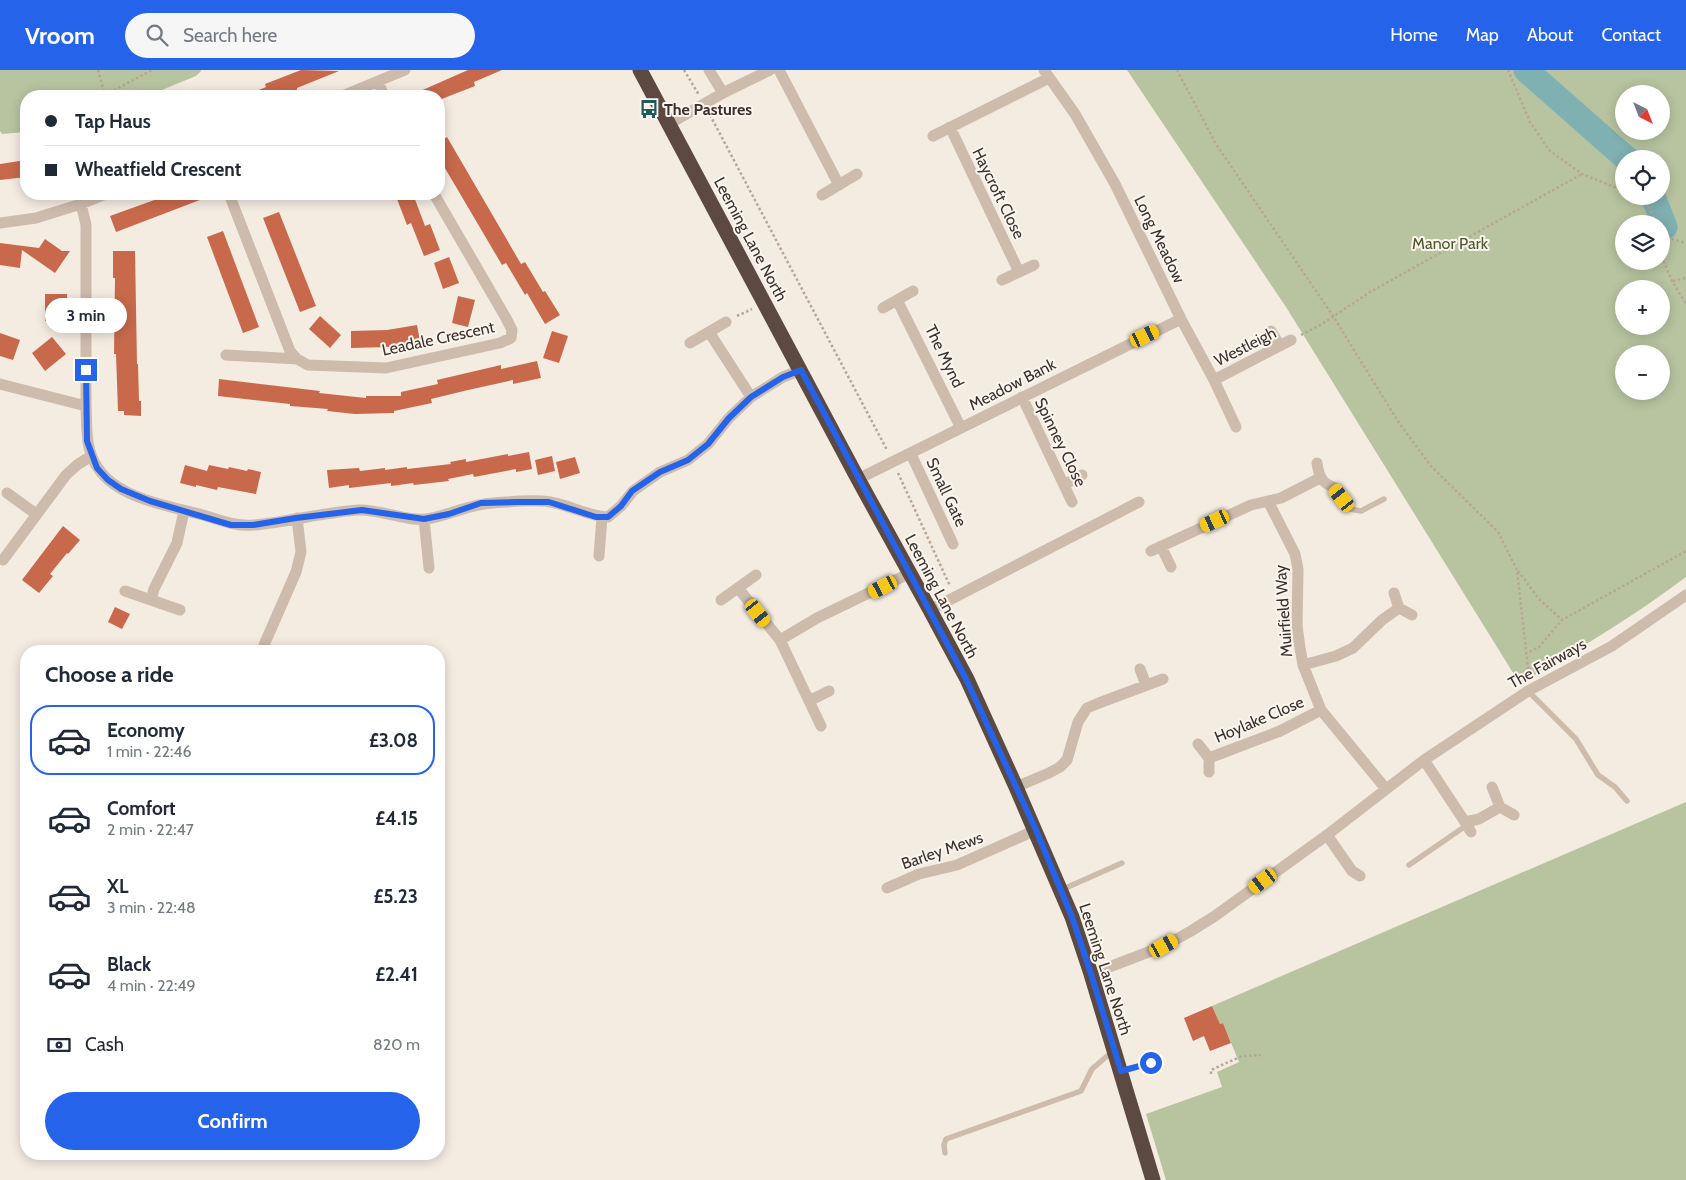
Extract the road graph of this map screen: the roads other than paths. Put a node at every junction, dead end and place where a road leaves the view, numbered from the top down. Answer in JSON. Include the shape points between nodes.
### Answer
{"nodes":[{"id":1,"x":405,"y":70,"type":"edge"},
{"id":2,"x":640,"y":70,"type":"edge"},
{"id":3,"x":709,"y":70,"type":"edge"},
{"id":4,"x":770,"y":70,"type":"edge"},
{"id":5,"x":779,"y":70,"type":"edge"},
{"id":6,"x":1047,"y":74,"type":"edge"},
{"id":7,"x":378,"y":81,"type":"junction"},
{"id":8,"x":356,"y":90,"type":"edge"},
{"id":9,"x":382,"y":90,"type":"edge"},
{"id":10,"x":723,"y":93,"type":"junction"},
{"id":11,"x":669,"y":124,"type":"junction"},
{"id":12,"x":950,"y":128,"type":"junction"},
{"id":13,"x":933,"y":136,"type":"dead end"},
{"id":14,"x":856,"y":174,"type":"dead end"},
{"id":15,"x":838,"y":185,"type":"junction"},
{"id":16,"x":822,"y":195,"type":"dead end"},
{"id":17,"x":91,"y":200,"type":"edge"},
{"id":18,"x":231,"y":200,"type":"edge"},
{"id":19,"x":437,"y":200,"type":"edge"},
{"id":20,"x":81,"y":204,"type":"junction"},
{"id":21,"x":0,"y":223,"type":"edge"},
{"id":22,"x":1034,"y":265,"type":"dead end"},
{"id":23,"x":1019,"y":272,"type":"junction"},
{"id":24,"x":1002,"y":280,"type":"dead end"},
{"id":25,"x":913,"y":291,"type":"dead end"},
{"id":26,"x":898,"y":300,"type":"junction"},
{"id":27,"x":883,"y":308,"type":"dead end"},
{"id":28,"x":1180,"y":319,"type":"junction"},
{"id":29,"x":726,"y":322,"type":"road end"},
{"id":30,"x":1271,"y":331,"type":"dead end"},
{"id":31,"x":709,"y":332,"type":"junction"},
{"id":32,"x":1291,"y":340,"type":"road end"},
{"id":33,"x":690,"y":344,"type":"dead end"},
{"id":34,"x":1280,"y":346,"type":"junction"},
{"id":35,"x":226,"y":355,"type":"dead end"},
{"id":36,"x":296,"y":359,"type":"junction"},
{"id":37,"x":801,"y":370,"type":"junction"},
{"id":38,"x":1214,"y":380,"type":"junction"},
{"id":39,"x":0,"y":384,"type":"edge"},
{"id":40,"x":751,"y":397,"type":"junction"},
{"id":41,"x":1022,"y":397,"type":"junction"},
{"id":42,"x":86,"y":406,"type":"junction"},
{"id":43,"x":1236,"y":427,"type":"dead end"},
{"id":44,"x":961,"y":428,"type":"junction"},
{"id":45,"x":911,"y":454,"type":"junction"},
{"id":46,"x":91,"y":456,"type":"junction"},
{"id":47,"x":1317,"y":463,"type":"dead end"},
{"id":48,"x":1082,"y":475,"type":"dead end"},
{"id":49,"x":1320,"y":478,"type":"junction"},
{"id":50,"x":858,"y":479,"type":"junction"},
{"id":51,"x":1064,"y":485,"type":"junction"},
{"id":52,"x":1333,"y":488,"type":"joint"},
{"id":53,"x":3,"y":491,"type":"edge"},
{"id":54,"x":1384,"y":499,"type":"dead end"},
{"id":55,"x":1268,"y":501,"type":"junction"},
{"id":56,"x":1072,"y":502,"type":"dead end"},
{"id":57,"x":1139,"y":502,"type":"dead end"},
{"id":58,"x":184,"y":511,"type":"junction"},
{"id":59,"x":36,"y":514,"type":"junction"},
{"id":60,"x":602,"y":517,"type":"junction"},
{"id":61,"x":296,"y":518,"type":"junction"},
{"id":62,"x":424,"y":519,"type":"junction"},
{"id":63,"x":953,"y":544,"type":"dead end"},
{"id":64,"x":599,"y":556,"type":"dead end"},
{"id":65,"x":3,"y":560,"type":"dead end"},
{"id":66,"x":1171,"y":567,"type":"dead end"},
{"id":67,"x":429,"y":568,"type":"dead end"},
{"id":68,"x":910,"y":573,"type":"junction"},
{"id":69,"x":756,"y":575,"type":"dead end"},
{"id":70,"x":738,"y":588,"type":"junction"},
{"id":71,"x":125,"y":591,"type":"dead end"},
{"id":72,"x":1394,"y":593,"type":"dead end"},
{"id":73,"x":1686,"y":595,"type":"edge"},
{"id":74,"x":151,"y":600,"type":"junction"},
{"id":75,"x":721,"y":600,"type":"dead end"},
{"id":76,"x":1399,"y":608,"type":"junction"},
{"id":77,"x":180,"y":610,"type":"dead end"},
{"id":78,"x":930,"y":610,"type":"junction"},
{"id":79,"x":1412,"y":615,"type":"dead end"},
{"id":80,"x":780,"y":640,"type":"junction"},
{"id":81,"x":264,"y":645,"type":"dead end"},
{"id":82,"x":1304,"y":665,"type":"junction"},
{"id":83,"x":1140,"y":669,"type":"dead end"},
{"id":84,"x":1164,"y":679,"type":"dead end"},
{"id":85,"x":1146,"y":685,"type":"junction"},
{"id":86,"x":829,"y":691,"type":"dead end"},
{"id":87,"x":1528,"y":691,"type":"junction"},
{"id":88,"x":809,"y":700,"type":"junction"},
{"id":89,"x":1322,"y":710,"type":"junction"},
{"id":90,"x":821,"y":726,"type":"dead end"},
{"id":91,"x":1198,"y":744,"type":"dead end"},
{"id":92,"x":1208,"y":758,"type":"junction"},
{"id":93,"x":1424,"y":760,"type":"junction"},
{"id":94,"x":1209,"y":772,"type":"dead end"},
{"id":95,"x":1016,"y":787,"type":"junction"},
{"id":96,"x":1492,"y":787,"type":"dead end"},
{"id":97,"x":1386,"y":789,"type":"junction"},
{"id":98,"x":1627,"y":801,"type":"dead end"},
{"id":99,"x":1500,"y":807,"type":"junction"},
{"id":100,"x":1514,"y":815,"type":"dead end"},
{"id":101,"x":1468,"y":826,"type":"junction"},
{"id":102,"x":1036,"y":830,"type":"junction"},
{"id":103,"x":1327,"y":835,"type":"junction"},
{"id":104,"x":1122,"y":862,"type":"dead end"},
{"id":105,"x":1409,"y":864,"type":"dead end"},
{"id":106,"x":1360,"y":876,"type":"dead end"},
{"id":107,"x":887,"y":888,"type":"dead end"},
{"id":108,"x":1061,"y":890,"type":"junction"},
{"id":109,"x":1091,"y":974,"type":"junction"},
{"id":110,"x":1114,"y":1050,"type":"junction"},
{"id":111,"x":1151,"y":1063,"type":"dead end"},
{"id":112,"x":1121,"y":1071,"type":"junction"},
{"id":113,"x":945,"y":1153,"type":"dead end"},
{"id":114,"x":1151,"y":1174,"type":"edge"}],
"edges":[{"from":1,"to":7,"type":"street"},
{"from":2,"to":11,"type":"highway","name":"Leeming Lane North"},
{"from":3,"to":10,"type":"street"},
{"from":4,"to":10,"type":"street"},
{"from":5,"to":15,"type":"street"},
{"from":6,"to":12,"type":"street"},
{"from":6,"to":28,"type":"street","name":"Long Meadow","via":[[1075,114],[1115,184]]},
{"from":7,"to":8,"type":"street"},
{"from":7,"to":9,"type":"street"},
{"from":10,"to":11,"type":"street"},
{"from":11,"to":37,"type":"highway","name":"Leeming Lane North"},
{"from":12,"to":13,"type":"street"},
{"from":12,"to":23,"type":"street","name":"Haycroft Close"},
{"from":14,"to":15,"type":"street"},
{"from":15,"to":16,"type":"street"},
{"from":17,"to":20,"type":"street"},
{"from":18,"to":36,"type":"street","via":[[290,351]]},
{"from":19,"to":36,"type":"street","name":"Leadale Crescent","via":[[506,318],[512,330],[511,338],[386,368],[308,365]]},
{"from":20,"to":21,"type":"street","via":[[36,218]]},
{"from":20,"to":42,"type":"street","via":[[86,225]]},
{"from":22,"to":23,"type":"street"},
{"from":23,"to":24,"type":"street"},
{"from":25,"to":26,"type":"street"},
{"from":26,"to":27,"type":"street"},
{"from":26,"to":44,"type":"street","name":"The Mynd"},
{"from":28,"to":38,"type":"street","name":"Long Meadow"},
{"from":28,"to":41,"type":"street","name":"Meadow Bank"},
{"from":29,"to":31,"type":"street"},
{"from":30,"to":34,"type":"street"},
{"from":31,"to":33,"type":"street"},
{"from":31,"to":40,"type":"street"},
{"from":32,"to":34,"type":"street","name":"Westleigh"},
{"from":34,"to":38,"type":"street","name":"Westleigh"},
{"from":35,"to":36,"type":"street"},
{"from":37,"to":40,"type":"street"},
{"from":37,"to":50,"type":"highway","name":"Leeming Lane North"},
{"from":38,"to":43,"type":"street","name":"Long Meadow"},
{"from":39,"to":42,"type":"street"},
{"from":40,"to":60,"type":"street","via":[[708,444],[688,460],[660,472],[632,491],[621,506],[608,517]]},
{"from":41,"to":44,"type":"street","name":"Meadow Bank"},
{"from":41,"to":51,"type":"street","name":"Spinney Close"},
{"from":42,"to":46,"type":"street"},
{"from":44,"to":45,"type":"street","name":"Meadow Bank"},
{"from":45,"to":50,"type":"street","name":"Meadow Bank"},
{"from":45,"to":63,"type":"street","name":"Small Gate"},
{"from":46,"to":58,"type":"street","via":[[97,468],[121,489]]},
{"from":46,"to":59,"type":"street","via":[[66,475]]},
{"from":47,"to":49,"type":"street"},
{"from":48,"to":51,"type":"street"},
{"from":49,"to":52,"type":"street"},
{"from":49,"to":55,"type":"street","via":[[1288,495]]},
{"from":50,"to":68,"type":"highway","name":"Leeming Lane North"},
{"from":51,"to":56,"type":"street","name":"Spinney Close"},
{"from":52,"to":54,"type":"lane","via":[[1350,509],[1361,511]]},
{"from":53,"to":59,"type":"street"},
{"from":55,"to":66,"type":"street","via":[[1251,505],[1156,548]]},
{"from":55,"to":82,"type":"street","name":"Muirfield Way","via":[[1295,554],[1299,589],[1298,626]]},
{"from":57,"to":78,"type":"street"},
{"from":58,"to":61,"type":"street","via":[[231,525]]},
{"from":58,"to":74,"type":"street","via":[[177,544]]},
{"from":59,"to":65,"type":"street"},
{"from":60,"to":62,"type":"street","via":[[549,502],[518,502],[481,503]]},
{"from":60,"to":64,"type":"street"},
{"from":61,"to":62,"type":"street","via":[[362,510]]},
{"from":61,"to":81,"type":"street","via":[[301,552],[296,572]]},
{"from":62,"to":67,"type":"street"},
{"from":68,"to":78,"type":"highway","name":"Leeming Lane North"},
{"from":68,"to":80,"type":"street","via":[[817,618]]},
{"from":69,"to":70,"type":"street"},
{"from":70,"to":75,"type":"street"},
{"from":70,"to":80,"type":"street"},
{"from":71,"to":74,"type":"street"},
{"from":72,"to":76,"type":"street"},
{"from":73,"to":87,"type":"street","name":"The Fairways","via":[[1612,646]]},
{"from":74,"to":77,"type":"street"},
{"from":76,"to":79,"type":"street"},
{"from":76,"to":82,"type":"street","via":[[1353,648]]},
{"from":78,"to":95,"type":"highway","name":"Leeming Lane North"},
{"from":80,"to":88,"type":"street"},
{"from":82,"to":89,"type":"street","name":"Muirfield Way"},
{"from":83,"to":85,"type":"street"},
{"from":84,"to":85,"type":"street"},
{"from":85,"to":95,"type":"street","via":[[1087,708],[1078,722],[1067,760],[1049,773]]},
{"from":86,"to":88,"type":"street"},
{"from":87,"to":93,"type":"street","name":"The Fairways"},
{"from":87,"to":98,"type":"lane","via":[[1576,739],[1598,775]]},
{"from":88,"to":90,"type":"street"},
{"from":89,"to":92,"type":"street","name":"Hoylake Close","via":[[1280,731]]},
{"from":89,"to":97,"type":"street","name":"Muirfield Way"},
{"from":91,"to":92,"type":"street"},
{"from":92,"to":94,"type":"street"},
{"from":93,"to":97,"type":"street","name":"The Fairways"},
{"from":93,"to":101,"type":"street"},
{"from":95,"to":102,"type":"highway","name":"Leeming Lane North"},
{"from":96,"to":99,"type":"street"},
{"from":97,"to":103,"type":"street","name":"The Fairways"},
{"from":99,"to":100,"type":"street"},
{"from":99,"to":101,"type":"street"},
{"from":101,"to":105,"type":"lane"},
{"from":102,"to":107,"type":"street","name":"Barley Mews","via":[[958,865],[919,874]]},
{"from":102,"to":108,"type":"highway","name":"Leeming Lane North"},
{"from":103,"to":106,"type":"street","via":[[1352,871]]},
{"from":103,"to":109,"type":"street","name":"The Fairways","via":[[1191,931],[1164,946]]},
{"from":104,"to":108,"type":"lane"},
{"from":108,"to":109,"type":"highway","name":"Leeming Lane North"},
{"from":109,"to":110,"type":"highway","name":"Leeming Lane North"},
{"from":110,"to":112,"type":"highway","name":"Leeming Lane North"},
{"from":110,"to":113,"type":"lane","via":[[1092,1069],[1081,1091],[946,1139]]},
{"from":111,"to":112,"type":"lane"},
{"from":112,"to":114,"type":"highway","name":"Leeming Lane North"}]}
